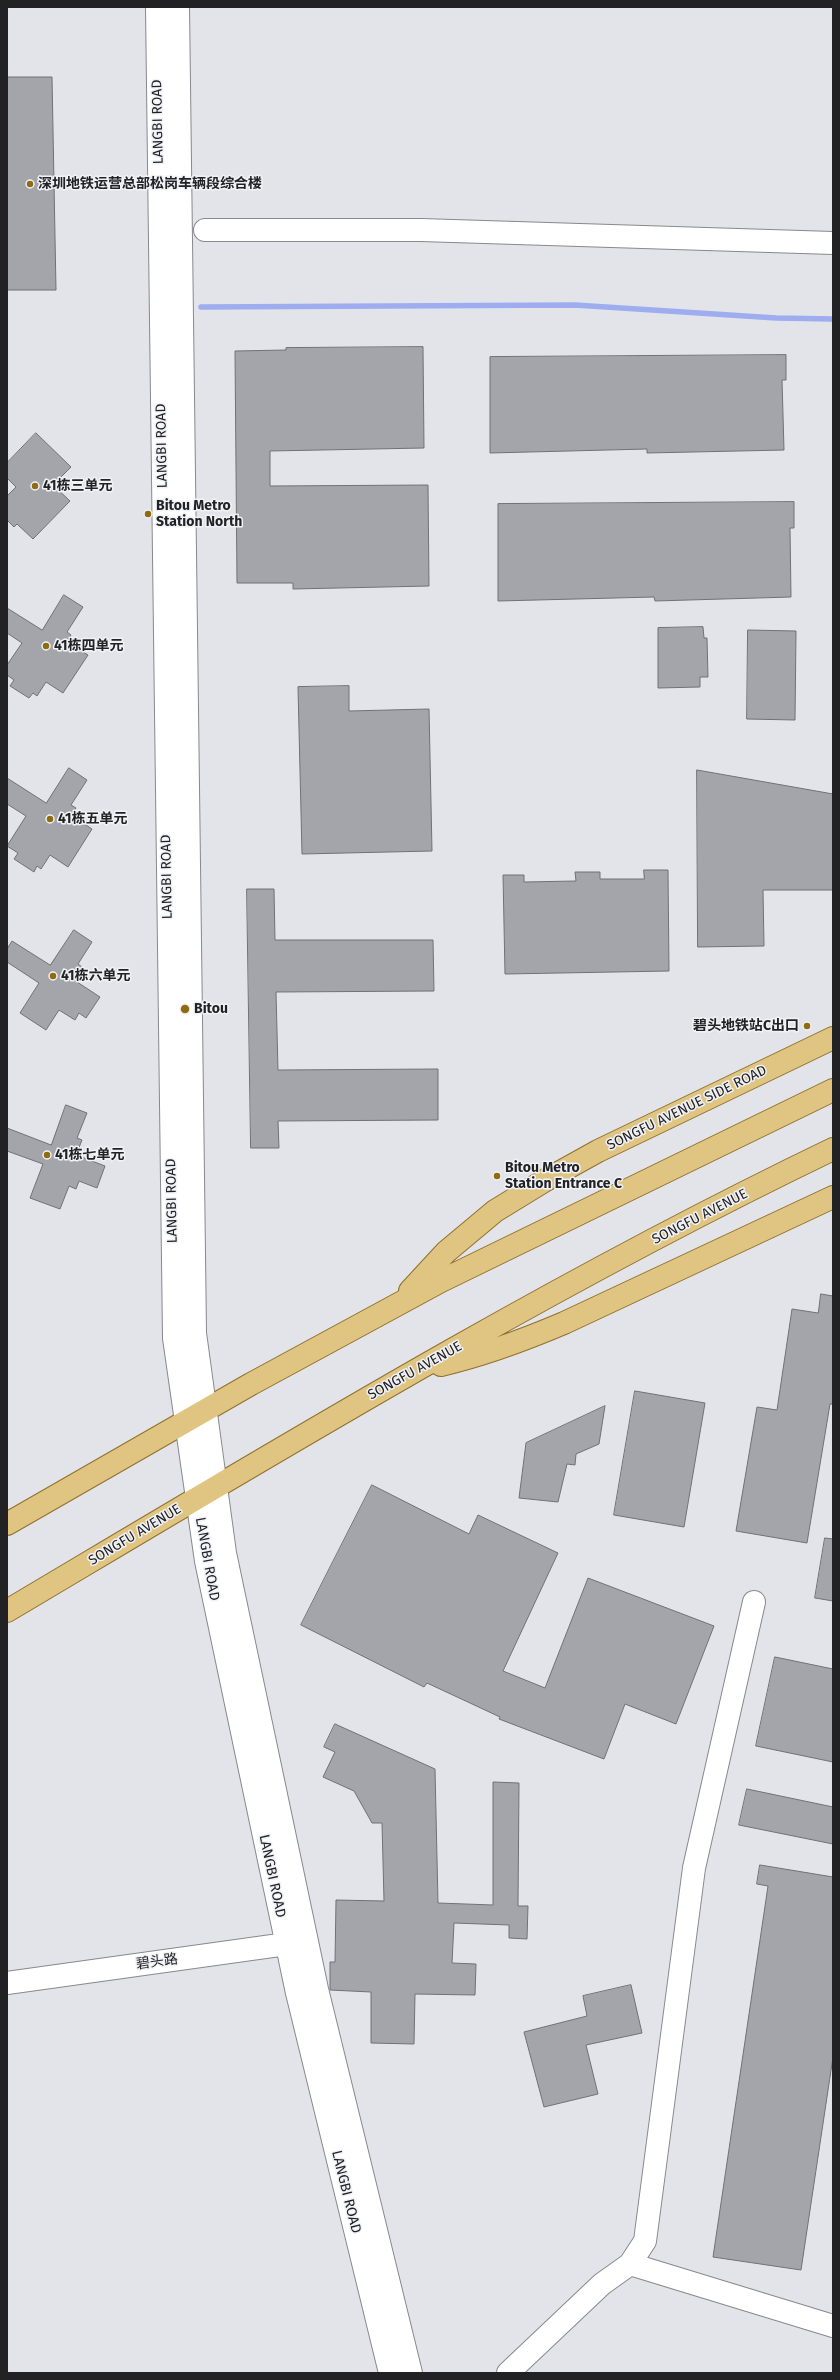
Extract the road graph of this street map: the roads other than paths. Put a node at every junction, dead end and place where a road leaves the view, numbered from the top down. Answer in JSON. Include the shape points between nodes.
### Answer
{"nodes":[{"id":1,"x":157,"y":7,"type":"edge"},
{"id":2,"x":178,"y":7,"type":"edge"},
{"id":3,"x":205,"y":230,"type":"dead end"},
{"id":4,"x":833,"y":243,"type":"edge"},
{"id":5,"x":833,"y":1038,"type":"edge"},
{"id":6,"x":833,"y":1090,"type":"edge"},
{"id":7,"x":833,"y":1150,"type":"edge"},
{"id":8,"x":833,"y":1197,"type":"edge"},
{"id":9,"x":396,"y":1305,"type":"junction"},
{"id":10,"x":412,"y":1372,"type":"junction"},
{"id":11,"x":205,"y":1410,"type":"junction"},
{"id":12,"x":186,"y":1421,"type":"junction"},
{"id":13,"x":216,"y":1486,"type":"junction"},
{"id":14,"x":197,"y":1498,"type":"junction"},
{"id":15,"x":7,"y":1524,"type":"edge"},
{"id":16,"x":754,"y":1602,"type":"dead end"},
{"id":17,"x":7,"y":1611,"type":"edge"},
{"id":18,"x":297,"y":1943,"type":"junction"},
{"id":19,"x":7,"y":1983,"type":"edge"},
{"id":20,"x":630,"y":2264,"type":"junction"},
{"id":21,"x":833,"y":2326,"type":"edge"},
{"id":22,"x":390,"y":2373,"type":"edge"},
{"id":23,"x":410,"y":2373,"type":"edge"},
{"id":24,"x":508,"y":2373,"type":"edge"}],
"edges":[{"from":1,"to":12,"type":"street","name":"LANGBI ROAD","via":[[174,1338]]},
{"from":2,"to":11,"type":"street","name":"LANGBI ROAD","via":[[195,1333]]},
{"from":3,"to":4,"type":"street","via":[[421,230]]},
{"from":5,"to":9,"type":"main road","name":"SONGFU AVENUE SIDE ROAD","via":[[598,1151],[495,1211],[446,1252]]},
{"from":6,"to":9,"type":"main road"},
{"from":7,"to":10,"type":"main road","name":"SONGFU AVENUE","via":[[594,1272]]},
{"from":8,"to":10,"type":"main road","via":[[520,1342],[474,1357]]},
{"from":9,"to":11,"type":"main road"},
{"from":10,"to":13,"type":"main road","name":"SONGFU AVENUE"},
{"from":11,"to":12,"type":"main road"},
{"from":11,"to":13,"type":"street","name":"LANGBI ROAD"},
{"from":12,"to":14,"type":"street","name":"LANGBI ROAD"},
{"from":12,"to":15,"type":"main road"},
{"from":13,"to":14,"type":"main road","name":"SONGFU AVENUE"},
{"from":13,"to":18,"type":"street","name":"LANGBI ROAD","via":[[225,1553]]},
{"from":14,"to":17,"type":"main road","name":"SONGFU AVENUE"},
{"from":14,"to":18,"type":"street","name":"LANGBI ROAD","via":[[206,1561]]},
{"from":16,"to":20,"type":"street","via":[[694,1868],[645,2241]]},
{"from":18,"to":19,"type":"street","name":"碧头路"},
{"from":18,"to":22,"type":"street","name":"LANGBI ROAD"},
{"from":18,"to":23,"type":"street","name":"LANGBI ROAD"},
{"from":20,"to":21,"type":"street"},
{"from":20,"to":24,"type":"street","via":[[602,2284]]}]}
